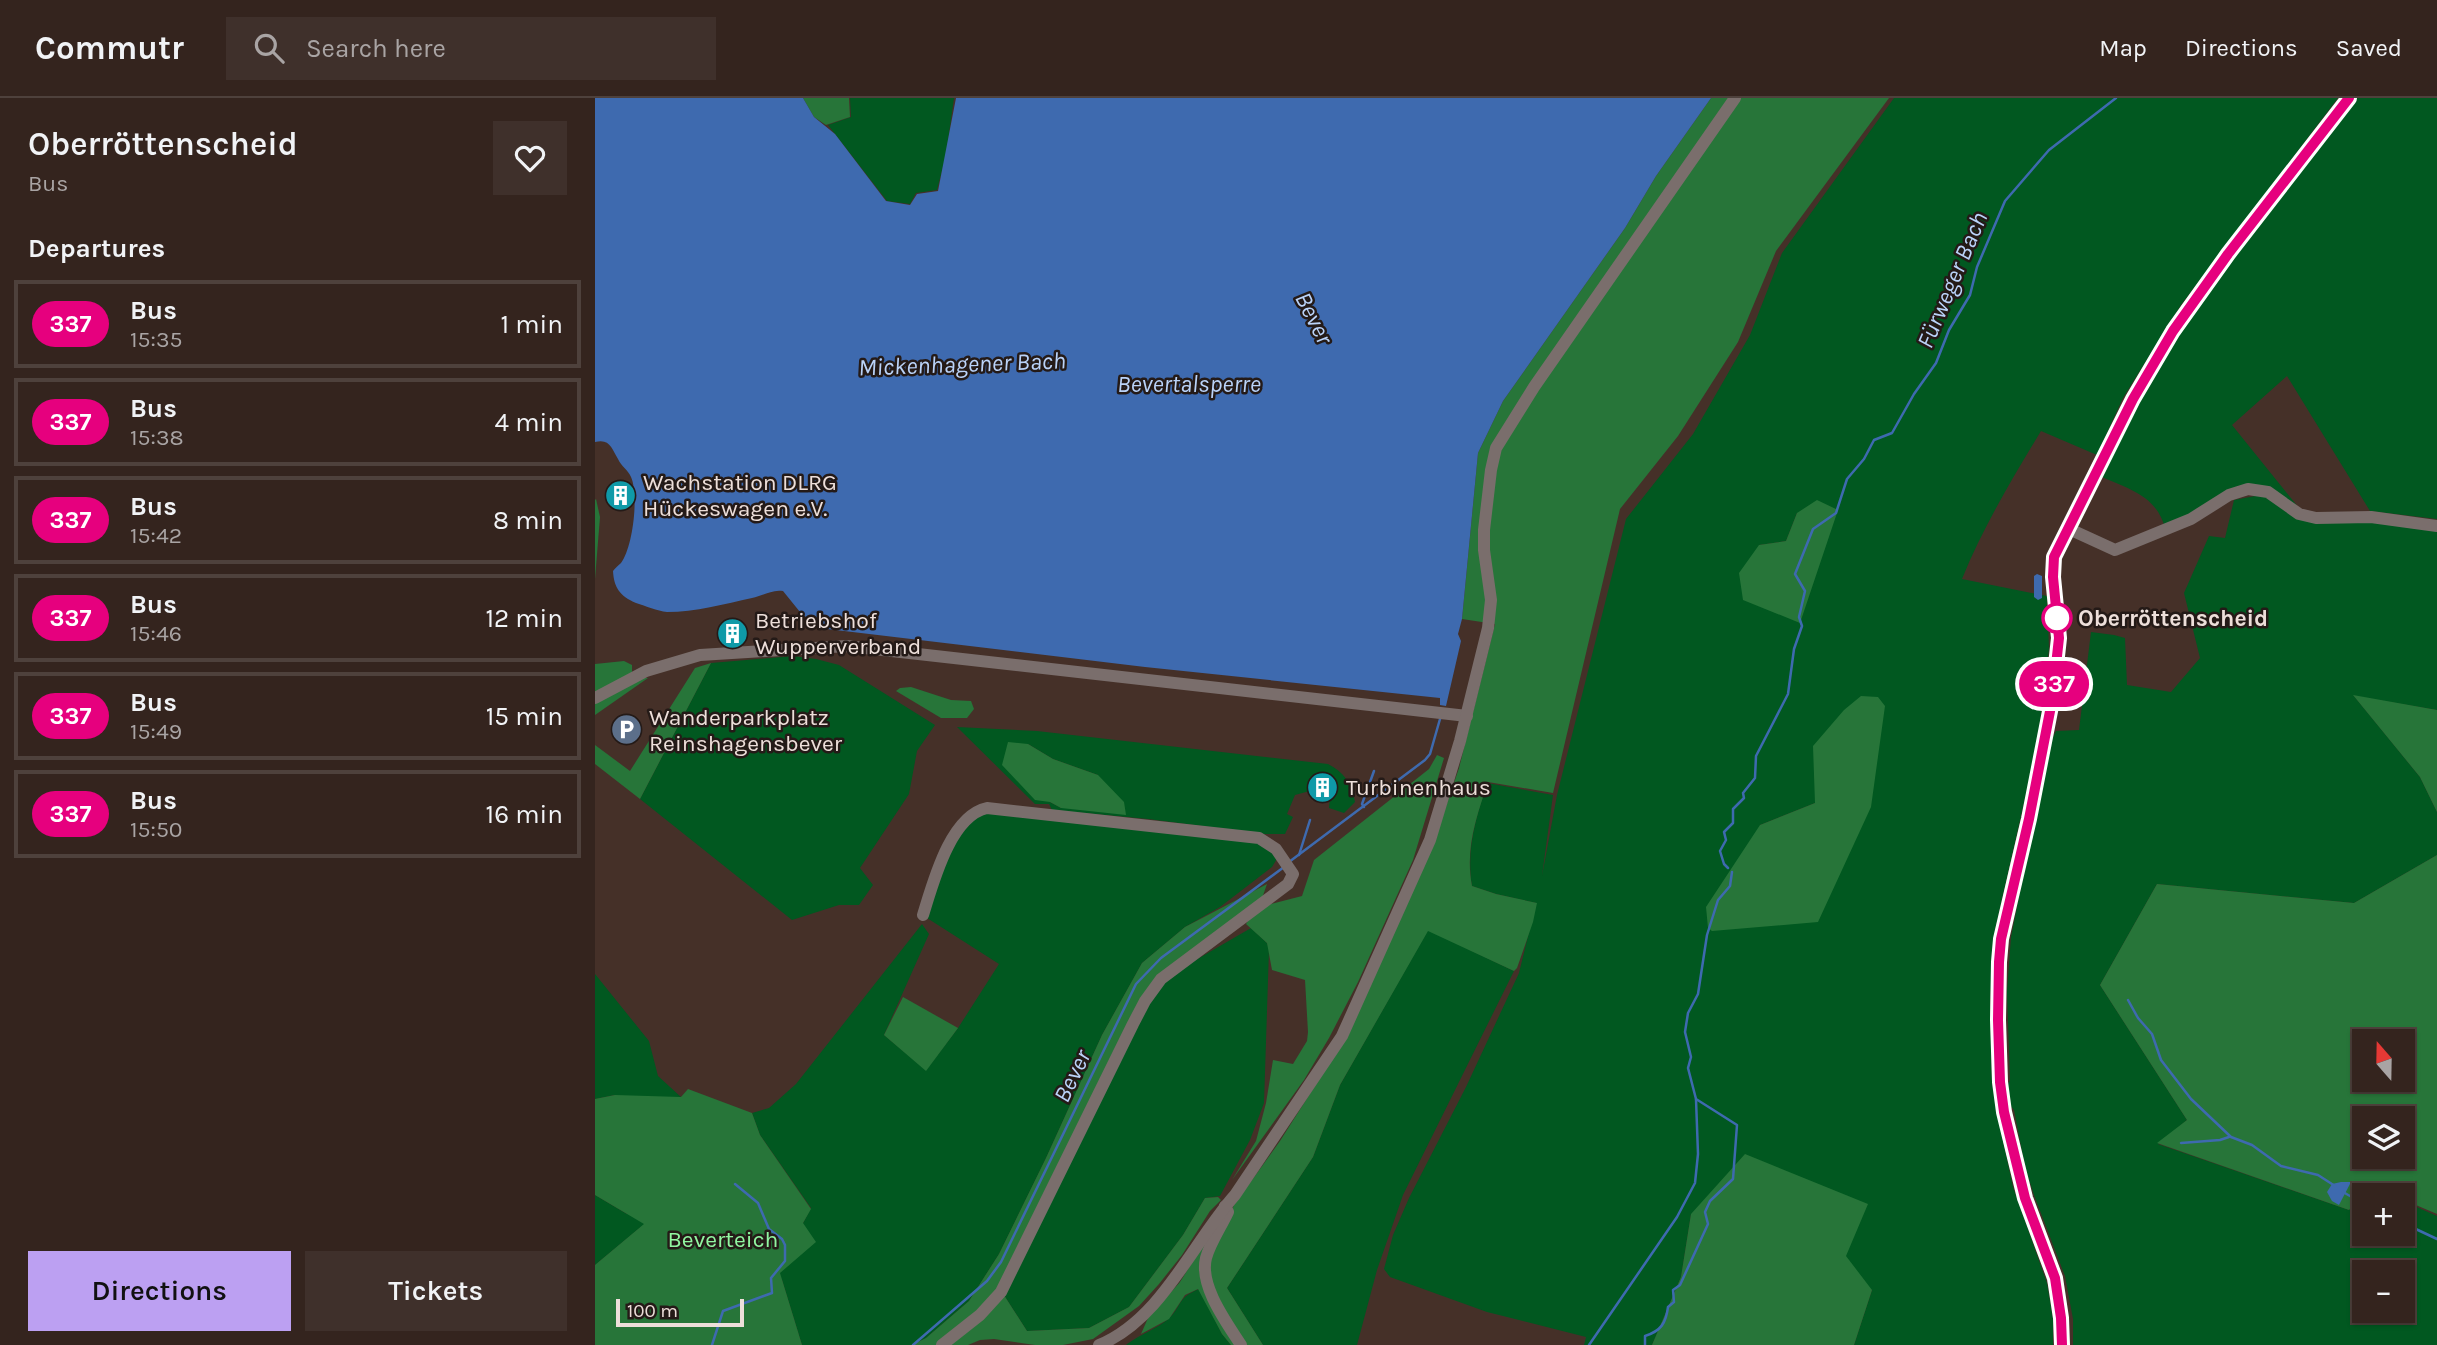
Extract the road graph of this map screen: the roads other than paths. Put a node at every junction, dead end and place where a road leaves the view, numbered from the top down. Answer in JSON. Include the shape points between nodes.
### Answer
{"nodes":[{"id":1,"x":1735,"y":98,"type":"edge"},
{"id":2,"x":2349,"y":98,"type":"edge"},
{"id":3,"x":2437,"y":526,"type":"edge"},
{"id":4,"x":2067,"y":528,"type":"junction"},
{"id":5,"x":595,"y":698,"type":"edge"},
{"id":6,"x":1467,"y":716,"type":"junction"},
{"id":7,"x":923,"y":915,"type":"dead end"},
{"id":8,"x":1225,"y":1206,"type":"junction"},
{"id":9,"x":942,"y":1345,"type":"edge"},
{"id":10,"x":1099,"y":1345,"type":"edge"},
{"id":11,"x":1241,"y":1345,"type":"edge"},
{"id":12,"x":2062,"y":1345,"type":"edge"}],
"edges":[{"from":1,"to":6,"type":"street","via":[[1496,448],[1484,530],[1492,600]]},
{"from":2,"to":4,"type":"street","via":[[2187,309],[2133,399]]},
{"from":3,"to":4,"type":"street","via":[[2371,517],[2316,518],[2299,514],[2268,492],[2248,489],[2229,495],[2191,519],[2115,550]]},
{"from":4,"to":12,"type":"street","via":[[2054,557],[2059,638],[2052,701],[2004,925],[1998,990],[2004,1112],[2025,1198],[2055,1278]]},
{"from":5,"to":6,"type":"street","via":[[649,670],[700,655],[847,646]]},
{"from":6,"to":8,"type":"street","via":[[1425,851],[1342,1036]]},
{"from":7,"to":9,"type":"street","via":[[952,838],[970,816],[987,808],[1259,838],[1271,844],[1293,876],[1161,979],[1145,1001],[1001,1292]]},
{"from":8,"to":10,"type":"street","via":[[1164,1292],[1136,1320]]},
{"from":8,"to":11,"type":"street","via":[[1228,1212],[1206,1259],[1206,1275],[1221,1315]]}]}
